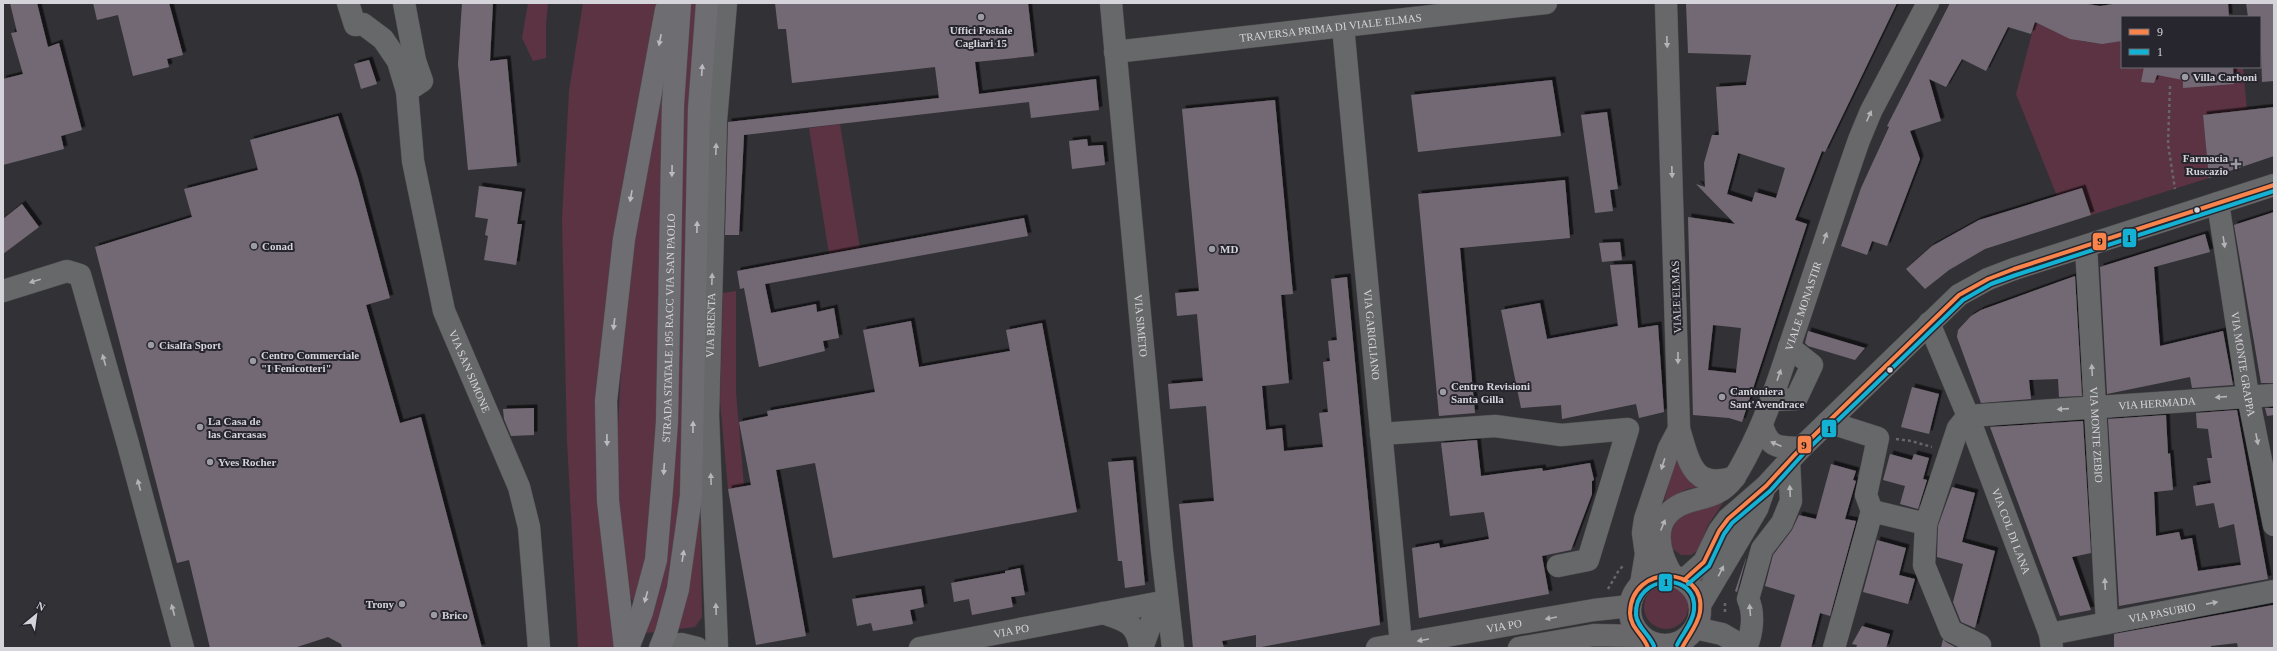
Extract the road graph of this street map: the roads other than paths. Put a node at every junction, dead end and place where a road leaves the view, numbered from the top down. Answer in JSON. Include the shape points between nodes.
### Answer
{"nodes":[{"id":1,"x":348,"y":3,"type":"edge"},
{"id":2,"x":404,"y":3,"type":"edge"},
{"id":3,"x":670,"y":3,"type":"edge"},
{"id":4,"x":680,"y":3,"type":"edge"},
{"id":5,"x":707,"y":3,"type":"edge"},
{"id":6,"x":726,"y":3,"type":"edge"},
{"id":7,"x":1111,"y":3,"type":"edge"},
{"id":8,"x":1546,"y":3,"type":"edge"},
{"id":9,"x":1666,"y":3,"type":"edge"},
{"id":10,"x":1928,"y":3,"type":"edge"},
{"id":11,"x":1343,"y":26,"type":"junction"},
{"id":12,"x":1115,"y":52,"type":"junction"},
{"id":13,"x":407,"y":90,"type":"junction"},
{"id":14,"x":2274,"y":185,"type":"edge"},
{"id":15,"x":2218,"y":203,"type":"junction"},
{"id":16,"x":2086,"y":246,"type":"junction"},
{"id":17,"x":3,"y":291,"type":"edge"},
{"id":18,"x":1929,"y":322,"type":"junction"},
{"id":19,"x":2274,"y":395,"type":"edge"},
{"id":20,"x":2248,"y":396,"type":"junction"},
{"id":21,"x":2094,"y":406,"type":"junction"},
{"id":22,"x":1968,"y":416,"type":"junction"},
{"id":23,"x":1828,"y":422,"type":"junction"},
{"id":24,"x":1762,"y":425,"type":"junction"},
{"id":25,"x":1679,"y":429,"type":"junction"},
{"id":26,"x":1382,"y":434,"type":"junction"},
{"id":27,"x":1795,"y":455,"type":"junction"},
{"id":28,"x":1735,"y":477,"type":"junction"},
{"id":29,"x":1766,"y":486,"type":"junction"},
{"id":30,"x":1872,"y":511,"type":"junction"},
{"id":31,"x":1926,"y":524,"type":"junction"},
{"id":32,"x":2274,"y":525,"type":"edge"},
{"id":33,"x":1558,"y":566,"type":"dead end"},
{"id":34,"x":1678,"y":578,"type":"junction"},
{"id":35,"x":1641,"y":584,"type":"junction"},
{"id":36,"x":2274,"y":591,"type":"edge"},
{"id":37,"x":1167,"y":601,"type":"junction"},
{"id":38,"x":1700,"y":605,"type":"junction"},
{"id":39,"x":1630,"y":606,"type":"junction"},
{"id":40,"x":1103,"y":613,"type":"junction"},
{"id":41,"x":2107,"y":623,"type":"junction"},
{"id":42,"x":1687,"y":638,"type":"edge"},
{"id":43,"x":2051,"y":641,"type":"edge"},
{"id":44,"x":1645,"y":642,"type":"edge"},
{"id":45,"x":1401,"y":644,"type":"junction"},
{"id":46,"x":183,"y":648,"type":"edge"},
{"id":47,"x":539,"y":648,"type":"edge"},
{"id":48,"x":625,"y":648,"type":"edge"},
{"id":49,"x":628,"y":648,"type":"edge"},
{"id":50,"x":660,"y":648,"type":"edge"},
{"id":51,"x":665,"y":648,"type":"edge"},
{"id":52,"x":697,"y":648,"type":"edge"},
{"id":53,"x":717,"y":648,"type":"edge"},
{"id":54,"x":920,"y":648,"type":"edge"},
{"id":55,"x":1141,"y":648,"type":"edge"},
{"id":56,"x":1173,"y":648,"type":"edge"},
{"id":57,"x":1378,"y":648,"type":"edge"},
{"id":58,"x":1519,"y":648,"type":"edge"},
{"id":59,"x":1746,"y":648,"type":"edge"},
{"id":60,"x":1834,"y":648,"type":"edge"},
{"id":61,"x":1979,"y":648,"type":"edge"}],
"edges":[{"from":1,"to":13,"type":"street","name":"VIA SAN SIMONE","via":[[355,25],[363,24],[383,39],[398,61]]},
{"from":2,"to":13,"type":"street","via":[[415,60],[422,81]]},
{"from":3,"to":48,"type":"highway","one_way":true,"via":[[666,10],[658,48],[625,232],[606,401],[608,501]]},
{"from":4,"to":49,"type":"highway","name":"STRADA STATALE 195 RACC VIA SAN PAOLO","one_way":true,"via":[[673,104],[667,422],[662,488],[656,560],[642,612]]},
{"from":50,"to":5,"type":"highway","one_way":true,"via":[[678,589],[691,496],[699,109]]},
{"from":53,"to":6,"type":"street","name":"VIA BRENTA","one_way":true,"via":[[708,415],[716,120]]},
{"from":7,"to":12,"type":"street","name":"VIA SIMETO"},
{"from":8,"to":11,"type":"street","name":"TRAVERSA PRIMA DI VIALE ELMAS"},
{"from":9,"to":25,"type":"main road","name":"VIALE ELMAS","one_way":true},
{"from":24,"to":10,"type":"main road","name":"VIALE MONASTIR","one_way":true,"via":[[1859,140],[1871,111]]},
{"from":11,"to":12,"type":"street","name":"TRAVERSA PRIMA DI VIALE ELMAS"},
{"from":11,"to":26,"type":"street","name":"VIA GARIGLIANO"},
{"from":12,"to":37,"type":"street","name":"VIA SIMETO"},
{"from":13,"to":47,"type":"street","name":"VIA SAN SIMONE","via":[[414,161],[444,311],[519,487],[530,527]]},
{"from":14,"to":15,"type":"street"},
{"from":15,"to":16,"type":"street"},
{"from":15,"to":20,"type":"street","name":"VIA MONTE GRAPPA","one_way":true},
{"from":16,"to":18,"type":"street","via":[[1988,279],[1958,295]]},
{"from":21,"to":16,"type":"street","name":"VIA MONTE ZEBIO","one_way":true},
{"from":46,"to":17,"type":"street","one_way":true,"via":[[80,275],[67,270]]},
{"from":18,"to":22,"type":"street","name":"VIA COL DI LANA"},
{"from":18,"to":23,"type":"street"},
{"from":19,"to":20,"type":"street","name":"VIA HERMADA"},
{"from":20,"to":21,"type":"street","name":"VIA HERMADA","one_way":true},
{"from":20,"to":32,"type":"street","name":"VIA MONTE GRAPPA","one_way":true},
{"from":21,"to":22,"type":"street","name":"VIA HERMADA","one_way":true},
{"from":41,"to":21,"type":"street","name":"VIA MONTE ZEBIO","one_way":true},
{"from":22,"to":31,"type":"street","via":[[1958,428]]},
{"from":22,"to":43,"type":"street","name":"VIA COL DI LANA"},
{"from":23,"to":27,"type":"street"},
{"from":23,"to":30,"type":"street","via":[[1878,438],[1866,495]]},
{"from":27,"to":24,"type":"main road","one_way":true,"via":[[1772,444],[1766,437]]},
{"from":24,"to":28,"type":"main road","name":"VIALE MONASTIR"},
{"from":25,"to":28,"type":"main road","via":[[1691,465],[1697,473],[1719,482]]},
{"from":25,"to":35,"type":"main road","name":"VIALE ELMAS","one_way":true,"via":[[1669,448],[1646,519],[1643,533],[1646,554]]},
{"from":26,"to":33,"type":"street","via":[[1495,426],[1561,435],[1628,429],[1588,560]]},
{"from":26,"to":45,"type":"street","name":"VIA GARIGLIANO"},
{"from":27,"to":29,"type":"street"},
{"from":59,"to":27,"type":"street","one_way":true,"via":[[1751,636],[1751,606],[1748,599],[1762,549],[1782,523],[1791,501]]},
{"from":34,"to":28,"type":"main road","name":"VIALE MONASTIR","one_way":true,"via":[[1663,560],[1659,544],[1660,533],[1667,516],[1678,506],[1718,492]]},
{"from":29,"to":34,"type":"street","via":[[1728,519],[1719,531],[1704,562]]},
{"from":38,"to":29,"type":"street","one_way":true,"via":[[1757,509]]},
{"from":30,"to":31,"type":"street"},
{"from":30,"to":60,"type":"street"},
{"from":31,"to":61,"type":"street","via":[[1924,565],[1951,631],[1980,645]]},
{"from":34,"to":35,"type":"main road","via":[[1662,574]]},
{"from":34,"to":38,"type":"main road","via":[[1696,592]]},
{"from":35,"to":39,"type":"main road"},
{"from":41,"to":36,"type":"street","name":"VIA PASUBIO","one_way":true},
{"from":37,"to":40,"type":"street","name":"VIA PO"},
{"from":37,"to":55,"type":"street","via":[[1154,618]]},
{"from":37,"to":56,"type":"street","name":"VIA SIMETO"},
{"from":38,"to":42,"type":"main road"},
{"from":39,"to":44,"type":"main road","via":[[1633,627]]},
{"from":39,"to":45,"type":"main road","name":"VIA PO","one_way":true},
{"from":40,"to":54,"type":"street","name":"VIA PO"},
{"from":40,"to":55,"type":"street","via":[[1133,626]]},
{"from":41,"to":43,"type":"street","name":"VIA PASUBIO"},
{"from":42,"to":44,"type":"main road","via":[[1672,645],[1659,646]]},
{"from":42,"to":59,"type":"street","via":[[1722,634]]},
{"from":44,"to":58,"type":"main road","via":[[1594,635]]},
{"from":45,"to":57,"type":"main road","name":"VIA PO"},
{"from":51,"to":52,"type":"street","via":[[681,644]]}]}
